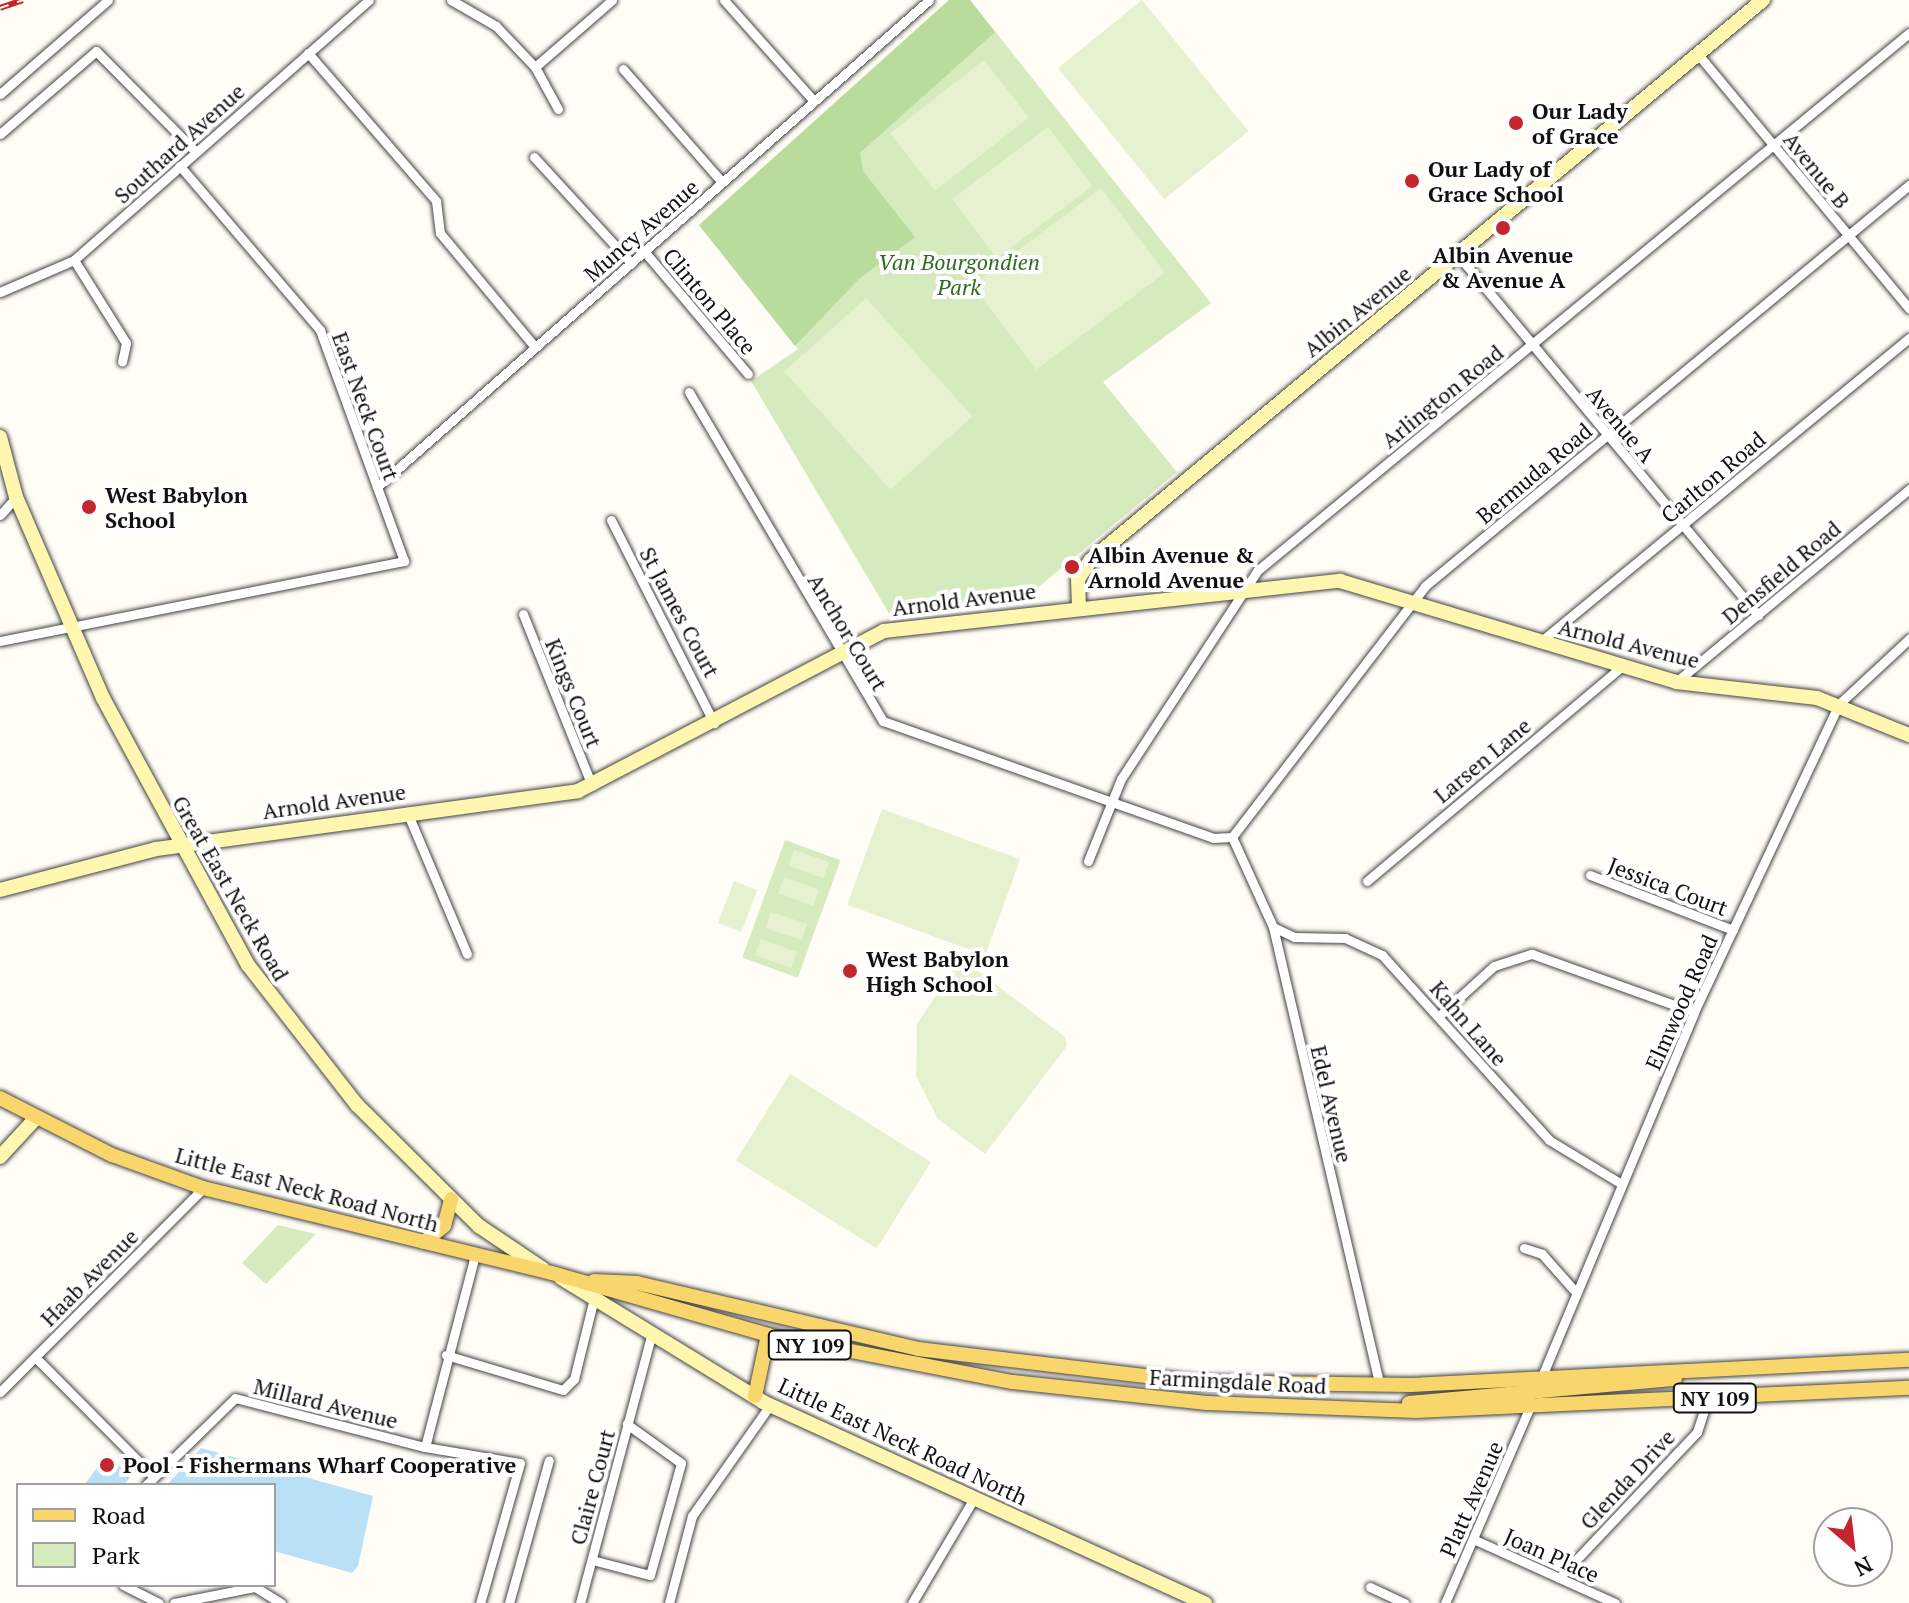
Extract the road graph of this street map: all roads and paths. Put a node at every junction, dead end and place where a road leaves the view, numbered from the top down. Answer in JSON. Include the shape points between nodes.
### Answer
{"nodes":[{"id":1,"x":108,"y":0,"type":"edge"},
{"id":2,"x":369,"y":0,"type":"edge"},
{"id":3,"x":451,"y":0,"type":"edge"},
{"id":4,"x":612,"y":0,"type":"edge"},
{"id":5,"x":724,"y":0,"type":"edge"},
{"id":6,"x":929,"y":0,"type":"edge"},
{"id":7,"x":1763,"y":0,"type":"edge"},
{"id":8,"x":1909,"y":33,"type":"edge"},
{"id":9,"x":308,"y":53,"type":"junction"},
{"id":10,"x":1697,"y":53,"type":"junction"},
{"id":11,"x":535,"y":67,"type":"junction"},
{"id":12,"x":623,"y":69,"type":"dead end"},
{"id":13,"x":0,"y":94,"type":"edge"},
{"id":14,"x":814,"y":101,"type":"junction"},
{"id":15,"x":558,"y":109,"type":"dead end"},
{"id":16,"x":0,"y":134,"type":"edge"},
{"id":17,"x":1773,"y":145,"type":"junction"},
{"id":18,"x":195,"y":151,"type":"junction"},
{"id":19,"x":534,"y":157,"type":"dead end"},
{"id":20,"x":180,"y":166,"type":"junction"},
{"id":21,"x":722,"y":182,"type":"junction"},
{"id":22,"x":1909,"y":185,"type":"edge"},
{"id":23,"x":1848,"y":236,"type":"junction"},
{"id":24,"x":644,"y":251,"type":"junction"},
{"id":25,"x":1458,"y":255,"type":"junction"},
{"id":26,"x":74,"y":260,"type":"junction"},
{"id":27,"x":631,"y":263,"type":"junction"},
{"id":28,"x":0,"y":292,"type":"edge"},
{"id":29,"x":1909,"y":308,"type":"edge"},
{"id":30,"x":1909,"y":338,"type":"edge"},
{"id":31,"x":1533,"y":345,"type":"junction"},
{"id":32,"x":535,"y":347,"type":"junction"},
{"id":33,"x":122,"y":362,"type":"dead end"},
{"id":34,"x":748,"y":374,"type":"dead end"},
{"id":35,"x":689,"y":392,"type":"dead end"},
{"id":36,"x":1607,"y":436,"type":"junction"},
{"id":37,"x":0,"y":437,"type":"edge"},
{"id":38,"x":377,"y":487,"type":"junction"},
{"id":39,"x":1909,"y":489,"type":"edge"},
{"id":40,"x":16,"y":497,"type":"junction"},
{"id":41,"x":0,"y":515,"type":"edge"},
{"id":42,"x":611,"y":520,"type":"dead end"},
{"id":43,"x":1683,"y":526,"type":"junction"},
{"id":44,"x":1245,"y":590,"type":"junction"},
{"id":45,"x":1411,"y":602,"type":"junction"},
{"id":46,"x":1079,"y":607,"type":"junction"},
{"id":47,"x":523,"y":614,"type":"dead end"},
{"id":48,"x":1758,"y":615,"type":"junction"},
{"id":49,"x":72,"y":630,"type":"junction"},
{"id":50,"x":1909,"y":639,"type":"edge"},
{"id":51,"x":0,"y":641,"type":"edge"},
{"id":52,"x":1539,"y":643,"type":"junction"},
{"id":53,"x":836,"y":653,"type":"junction"},
{"id":54,"x":1620,"y":668,"type":"junction"},
{"id":55,"x":1676,"y":682,"type":"junction"},
{"id":56,"x":1839,"y":704,"type":"junction"},
{"id":57,"x":714,"y":723,"type":"junction"},
{"id":58,"x":1909,"y":735,"type":"edge"},
{"id":59,"x":592,"y":786,"type":"junction"},
{"id":60,"x":1110,"y":803,"type":"junction"},
{"id":61,"x":407,"y":812,"type":"junction"},
{"id":62,"x":1232,"y":837,"type":"junction"},
{"id":63,"x":178,"y":846,"type":"junction"},
{"id":64,"x":1088,"y":861,"type":"dead end"},
{"id":65,"x":1590,"y":875,"type":"dead end"},
{"id":66,"x":1367,"y":881,"type":"dead end"},
{"id":67,"x":0,"y":890,"type":"edge"},
{"id":68,"x":1273,"y":927,"type":"junction"},
{"id":69,"x":1733,"y":930,"type":"junction"},
{"id":70,"x":467,"y":954,"type":"dead end"},
{"id":71,"x":1694,"y":1012,"type":"junction"},
{"id":72,"x":1439,"y":1016,"type":"junction"},
{"id":73,"x":0,"y":1098,"type":"edge"},
{"id":74,"x":36,"y":1118,"type":"junction"},
{"id":75,"x":0,"y":1157,"type":"edge"},
{"id":76,"x":1620,"y":1183,"type":"junction"},
{"id":77,"x":203,"y":1188,"type":"junction"},
{"id":78,"x":451,"y":1199,"type":"junction"},
{"id":79,"x":424,"y":1242,"type":"junction"},
{"id":80,"x":1524,"y":1248,"type":"dead end"},
{"id":81,"x":475,"y":1255,"type":"junction"},
{"id":82,"x":552,"y":1273,"type":"junction"},
{"id":83,"x":578,"y":1280,"type":"junction"},
{"id":84,"x":1574,"y":1290,"type":"junction"},
{"id":85,"x":594,"y":1298,"type":"junction"},
{"id":86,"x":652,"y":1333,"type":"junction"},
{"id":87,"x":768,"y":1335,"type":"junction"},
{"id":88,"x":446,"y":1355,"type":"junction"},
{"id":89,"x":35,"y":1357,"type":"junction"},
{"id":90,"x":1909,"y":1360,"type":"edge"},
{"id":91,"x":1380,"y":1386,"type":"junction"},
{"id":92,"x":1538,"y":1387,"type":"junction"},
{"id":93,"x":1909,"y":1388,"type":"edge"},
{"id":94,"x":0,"y":1392,"type":"edge"},
{"id":95,"x":755,"y":1396,"type":"junction"},
{"id":96,"x":1708,"y":1399,"type":"junction"},
{"id":97,"x":770,"y":1405,"type":"junction"},
{"id":98,"x":1529,"y":1408,"type":"junction"},
{"id":99,"x":1379,"y":1410,"type":"junction"},
{"id":100,"x":627,"y":1424,"type":"junction"},
{"id":101,"x":425,"y":1447,"type":"junction"},
{"id":102,"x":549,"y":1460,"type":"dead end"},
{"id":103,"x":150,"y":1481,"type":"edge"},
{"id":104,"x":974,"y":1498,"type":"junction"},
{"id":105,"x":1473,"y":1539,"type":"junction"},
{"id":106,"x":592,"y":1560,"type":"junction"},
{"id":107,"x":1559,"y":1578,"type":"junction"},
{"id":108,"x":127,"y":1587,"type":"edge"},
{"id":109,"x":1370,"y":1587,"type":"dead end"},
{"id":110,"x":159,"y":1603,"type":"edge"},
{"id":111,"x":174,"y":1603,"type":"edge"},
{"id":112,"x":281,"y":1603,"type":"edge"},
{"id":113,"x":480,"y":1603,"type":"edge"},
{"id":114,"x":509,"y":1603,"type":"edge"},
{"id":115,"x":580,"y":1603,"type":"edge"},
{"id":116,"x":669,"y":1603,"type":"edge"},
{"id":117,"x":912,"y":1603,"type":"edge"},
{"id":118,"x":1205,"y":1603,"type":"edge"},
{"id":119,"x":1404,"y":1603,"type":"edge"},
{"id":120,"x":1445,"y":1603,"type":"edge"},
{"id":121,"x":1615,"y":1603,"type":"edge"}],
"edges":[{"from":1,"to":13,"type":"street"},
{"from":2,"to":9,"type":"street","name":"Southard Avenue"},
{"from":3,"to":11,"type":"street","via":[[496,26]]},
{"from":4,"to":11,"type":"street"},
{"from":5,"to":14,"type":"street"},
{"from":6,"to":14,"type":"street","name":"Muncy Avenue"},
{"from":7,"to":10,"type":"street","name":"Albin Avenue"},
{"from":8,"to":17,"type":"street","name":"Arlington Road"},
{"from":9,"to":18,"type":"street","name":"Southard Avenue"},
{"from":9,"to":32,"type":"street","via":[[436,201],[440,233]]},
{"from":10,"to":17,"type":"street","name":"Avenue B"},
{"from":10,"to":25,"type":"street","name":"Albin Avenue"},
{"from":11,"to":15,"type":"street"},
{"from":12,"to":21,"type":"street"},
{"from":14,"to":21,"type":"street","name":"Muncy Avenue"},
{"from":16,"to":18,"type":"street","via":[[96,51]]},
{"from":17,"to":23,"type":"street","name":"Avenue B"},
{"from":17,"to":31,"type":"street","name":"Arlington Road"},
{"from":18,"to":20,"type":"street","name":"Southard Avenue"},
{"from":19,"to":27,"type":"street"},
{"from":20,"to":26,"type":"street","name":"Southard Avenue"},
{"from":20,"to":38,"type":"street","name":"East Neck Court","via":[[320,330]]},
{"from":21,"to":24,"type":"street","name":"Muncy Avenue"},
{"from":22,"to":23,"type":"street","name":"Bermuda Road"},
{"from":23,"to":29,"type":"street","name":"Avenue B"},
{"from":23,"to":36,"type":"street","name":"Bermuda Road"},
{"from":24,"to":27,"type":"street","name":"Muncy Avenue"},
{"from":24,"to":34,"type":"street","name":"Clinton Place"},
{"from":25,"to":31,"type":"street","name":"Avenue A"},
{"from":25,"to":46,"type":"street","name":"Albin Avenue","via":[[1091,560],[1078,579]]},
{"from":26,"to":28,"type":"street","name":"Southard Avenue"},
{"from":26,"to":33,"type":"street","via":[[126,343]]},
{"from":27,"to":32,"type":"street","name":"Muncy Avenue"},
{"from":30,"to":43,"type":"street","name":"Carlton Road"},
{"from":31,"to":36,"type":"street","name":"Avenue A"},
{"from":31,"to":44,"type":"street","name":"Arlington Road","via":[[1258,570]]},
{"from":32,"to":38,"type":"street","name":"Muncy Avenue"},
{"from":35,"to":53,"type":"street","name":"Anchor Court"},
{"from":36,"to":43,"type":"street","name":"Avenue A"},
{"from":36,"to":45,"type":"street","name":"Bermuda Road"},
{"from":37,"to":40,"type":"street","name":"Great East Neck Road"},
{"from":38,"to":49,"type":"street","name":"East Neck Court","via":[[404,561]]},
{"from":39,"to":48,"type":"street","name":"Densfield Road"},
{"from":40,"to":41,"type":"street"},
{"from":40,"to":49,"type":"street","name":"Great East Neck Road"},
{"from":42,"to":57,"type":"street","name":"St James Court"},
{"from":43,"to":48,"type":"street","name":"Avenue A"},
{"from":43,"to":52,"type":"street","name":"Carlton Road"},
{"from":44,"to":45,"type":"street","name":"Arnold Avenue","via":[[1340,581]]},
{"from":44,"to":46,"type":"street","name":"Arnold Avenue"},
{"from":44,"to":60,"type":"street","name":"Arlington Road"},
{"from":45,"to":52,"type":"street","name":"Arnold Avenue"},
{"from":45,"to":62,"type":"street","name":"Bermuda Road"},
{"from":46,"to":53,"type":"street","name":"Arnold Avenue","via":[[891,629]]},
{"from":47,"to":59,"type":"street","name":"Kings Court"},
{"from":48,"to":55,"type":"street","name":"Densfield Road"},
{"from":49,"to":51,"type":"street"},
{"from":49,"to":63,"type":"street","name":"Great East Neck Road"},
{"from":50,"to":56,"type":"street","name":"Elmwood Road"},
{"from":52,"to":54,"type":"street","name":"Arnold Avenue"},
{"from":53,"to":57,"type":"street","name":"Arnold Avenue"},
{"from":53,"to":60,"type":"street","name":"Anchor Court","via":[[883,721]]},
{"from":54,"to":55,"type":"street","name":"Arnold Avenue"},
{"from":54,"to":66,"type":"street","name":"Larsen Lane"},
{"from":55,"to":56,"type":"street","name":"Arnold Avenue"},
{"from":56,"to":58,"type":"street","name":"Arnold Avenue"},
{"from":56,"to":69,"type":"street","name":"Elmwood Road"},
{"from":57,"to":59,"type":"street","name":"Arnold Avenue"},
{"from":59,"to":61,"type":"street","name":"Arnold Avenue"},
{"from":60,"to":62,"type":"street","name":"Anchor Court","via":[[1213,838]]},
{"from":60,"to":64,"type":"street","name":"Arlington Road"},
{"from":61,"to":63,"type":"street","name":"Arnold Avenue"},
{"from":61,"to":70,"type":"street"},
{"from":62,"to":68,"type":"street","name":"Edel Avenue"},
{"from":63,"to":67,"type":"street","name":"Arnold Avenue"},
{"from":63,"to":78,"type":"street","name":"Great East Neck Road","via":[[303,1042]]},
{"from":65,"to":69,"type":"street","name":"Jessica Court"},
{"from":68,"to":72,"type":"street","name":"Kahn Lane","via":[[1294,937],[1365,944]]},
{"from":68,"to":91,"type":"street","name":"Edel Avenue"},
{"from":69,"to":71,"type":"street","name":"Elmwood Road"},
{"from":71,"to":72,"type":"street","via":[[1532,954],[1494,966]]},
{"from":71,"to":76,"type":"street","name":"Elmwood Road"},
{"from":72,"to":76,"type":"street","name":"Kahn Lane","via":[[1568,1159]]},
{"from":73,"to":74,"type":"main road","name":"Little East Neck Road North","number":"NY 109"},
{"from":74,"to":75,"type":"street"},
{"from":74,"to":77,"type":"main road","name":"Little East Neck Road North","number":"NY 109"},
{"from":76,"to":84,"type":"street","name":"Elmwood Road"},
{"from":77,"to":79,"type":"main road","name":"Little East Neck Road North","number":"NY 109"},
{"from":77,"to":89,"type":"street","name":"Haab Avenue"},
{"from":78,"to":79,"type":"main road","via":[[444,1226]]},
{"from":78,"to":82,"type":"street","name":"Great East Neck Road","via":[[502,1245]]},
{"from":79,"to":81,"type":"main road","name":"Little East Neck Road North","number":"NY 109"},
{"from":80,"to":84,"type":"street","via":[[1542,1254]]},
{"from":81,"to":82,"type":"main road","number":"NY 109"},
{"from":81,"to":88,"type":"street","name":"Millard Avenue"},
{"from":82,"to":83,"type":"main road","name":"Farmingdale Road","number":"NY 109"},
{"from":82,"to":85,"type":"street","name":"Little East Neck Road North"},
{"from":83,"to":87,"type":"main road","name":"Farmingdale Road","number":"NY 109"},
{"from":83,"to":91,"type":"main road","name":"Farmingdale Road","number":"NY 109","via":[[637,1283],[865,1339],[1021,1365],[1194,1382]]},
{"from":84,"to":92,"type":"street","name":"Elmwood Road"},
{"from":85,"to":86,"type":"street","name":"Little East Neck Road North"},
{"from":85,"to":88,"type":"street","via":[[574,1379],[563,1390]]},
{"from":86,"to":95,"type":"street","name":"Little East Neck Road North"},
{"from":86,"to":100,"type":"street","name":"Claire Court"},
{"from":87,"to":95,"type":"main road"},
{"from":87,"to":99,"type":"main road","name":"Farmingdale Road","number":"NY 109","via":[[1047,1387]]},
{"from":88,"to":101,"type":"street","name":"Millard Avenue"},
{"from":89,"to":94,"type":"street","name":"Haab Avenue"},
{"from":89,"to":103,"type":"street","name":"Millard Avenue"},
{"from":90,"to":92,"type":"main road","number":"NY 109","via":[[1702,1371],[1638,1387]]},
{"from":91,"to":92,"type":"main road","name":"Farmingdale Road","number":"NY 109"},
{"from":92,"to":98,"type":"street","name":"Elmwood Road"},
{"from":92,"to":99,"type":"main road"},
{"from":93,"to":96,"type":"main road","name":"Farmingdale Road","number":"NY 109"},
{"from":95,"to":97,"type":"street","name":"Little East Neck Road North"},
{"from":96,"to":98,"type":"main road","name":"Farmingdale Road","number":"NY 109"},
{"from":96,"to":107,"type":"street","name":"Glenda Drive","via":[[1697,1432]]},
{"from":97,"to":104,"type":"street","name":"Little East Neck Road North"},
{"from":97,"to":116,"type":"street","via":[[692,1516]]},
{"from":98,"to":99,"type":"main road","name":"Farmingdale Road","number":"NY 109"},
{"from":98,"to":105,"type":"street","name":"Platt Avenue"},
{"from":100,"to":106,"type":"street","name":"Claire Court"},
{"from":100,"to":106,"type":"street","name":"Claire Court","via":[[681,1463],[650,1575]]},
{"from":101,"to":103,"type":"street","name":"Millard Avenue","via":[[235,1398]]},
{"from":101,"to":113,"type":"street","name":"Millard Avenue","via":[[520,1463]]},
{"from":102,"to":114,"type":"street"},
{"from":104,"to":117,"type":"street"},
{"from":104,"to":118,"type":"street","name":"Little East Neck Road North"},
{"from":105,"to":107,"type":"street","name":"Joan Place"},
{"from":105,"to":120,"type":"street","name":"Platt Avenue"},
{"from":106,"to":115,"type":"street","name":"Claire Court"},
{"from":107,"to":121,"type":"street","name":"Joan Place"},
{"from":108,"to":110,"type":"street"},
{"from":109,"to":119,"type":"street"},
{"from":111,"to":112,"type":"street","via":[[255,1587]]}]}
